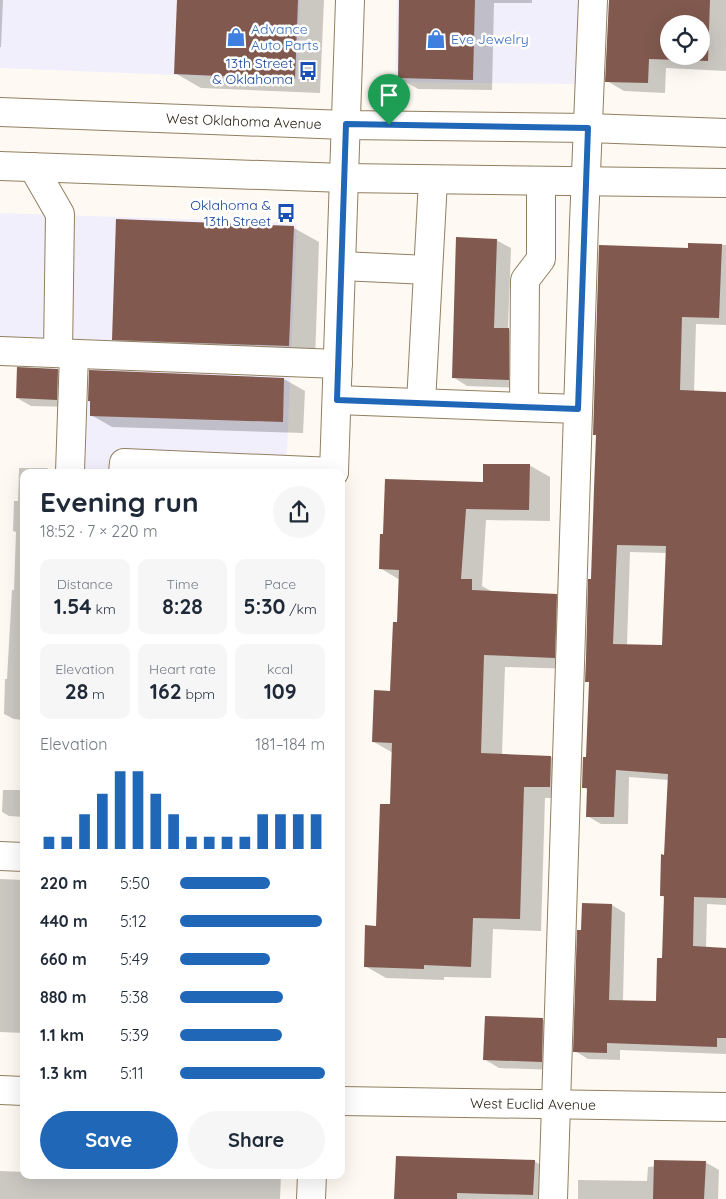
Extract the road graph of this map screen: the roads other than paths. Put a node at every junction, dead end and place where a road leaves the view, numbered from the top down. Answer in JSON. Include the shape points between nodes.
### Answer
{"nodes":[{"id":1,"x":350,"y":0,"type":"edge"},
{"id":2,"x":592,"y":0,"type":"edge"},
{"id":3,"x":0,"y":112,"type":"edge"},
{"id":4,"x":346,"y":124,"type":"junction"},
{"id":5,"x":588,"y":128,"type":"junction"},
{"id":6,"x":726,"y":132,"type":"edge"},
{"id":7,"x":0,"y":166,"type":"edge"},
{"id":8,"x":33,"y":167,"type":"junction"},
{"id":9,"x":344,"y":178,"type":"junction"},
{"id":10,"x":432,"y":180,"type":"junction"},
{"id":11,"x":541,"y":181,"type":"junction"},
{"id":12,"x":585,"y":182,"type":"junction"},
{"id":13,"x":726,"y":183,"type":"edge"},
{"id":14,"x":341,"y":266,"type":"junction"},
{"id":15,"x":428,"y":270,"type":"junction"},
{"id":16,"x":0,"y":351,"type":"edge"},
{"id":17,"x":66,"y":353,"type":"junction"},
{"id":18,"x":338,"y":364,"type":"junction"},
{"id":19,"x":337,"y":400,"type":"junction"},
{"id":20,"x":421,"y":403,"type":"junction"},
{"id":21,"x":524,"y":407,"type":"junction"},
{"id":22,"x":578,"y":409,"type":"junction"},
{"id":23,"x":70,"y":469,"type":"edge"},
{"id":24,"x":123,"y":469,"type":"edge"},
{"id":25,"x":264,"y":469,"type":"edge"},
{"id":26,"x":334,"y":469,"type":"edge"},
{"id":27,"x":0,"y":856,"type":"edge"},
{"id":28,"x":20,"y":857,"type":"edge"},
{"id":29,"x":0,"y":1090,"type":"edge"},
{"id":30,"x":20,"y":1091,"type":"edge"},
{"id":31,"x":345,"y":1100,"type":"edge"},
{"id":32,"x":556,"y":1104,"type":"junction"},
{"id":33,"x":726,"y":1107,"type":"edge"},
{"id":34,"x":312,"y":1179,"type":"edge"},
{"id":35,"x":311,"y":1199,"type":"edge"},
{"id":36,"x":553,"y":1199,"type":"edge"}],
"edges":[{"from":1,"to":4,"type":"main road"},
{"from":2,"to":5,"type":"main road"},
{"from":3,"to":4,"type":"main road","name":"West Oklahoma Avenue"},
{"from":4,"to":5,"type":"main road","name":"West Oklahoma Avenue"},
{"from":4,"to":9,"type":"main road"},
{"from":5,"to":6,"type":"main road","name":"West Oklahoma Avenue"},
{"from":5,"to":12,"type":"main road"},
{"from":7,"to":8,"type":"main road"},
{"from":8,"to":9,"type":"main road"},
{"from":8,"to":17,"type":"main road","via":[[60,214]]},
{"from":9,"to":10,"type":"main road"},
{"from":9,"to":14,"type":"main road"},
{"from":10,"to":11,"type":"main road"},
{"from":10,"to":15,"type":"main road"},
{"from":11,"to":12,"type":"main road"},
{"from":11,"to":21,"type":"main road","via":[[541,259],[525,280]]},
{"from":12,"to":13,"type":"main road"},
{"from":12,"to":22,"type":"main road"},
{"from":14,"to":15,"type":"main road"},
{"from":14,"to":18,"type":"main road"},
{"from":15,"to":20,"type":"main road"},
{"from":16,"to":17,"type":"main road"},
{"from":17,"to":18,"type":"main road"},
{"from":17,"to":23,"type":"main road"},
{"from":18,"to":19,"type":"main road"},
{"from":19,"to":20,"type":"main road"},
{"from":19,"to":26,"type":"main road"},
{"from":20,"to":21,"type":"main road"},
{"from":21,"to":22,"type":"main road"},
{"from":22,"to":32,"type":"main road"},
{"from":24,"to":25,"type":"main road","via":[[124,463]]},
{"from":27,"to":28,"type":"main road"},
{"from":29,"to":30,"type":"main road"},
{"from":31,"to":32,"type":"main road","name":"West Euclid Avenue"},
{"from":32,"to":33,"type":"main road","name":"West Euclid Avenue"},
{"from":32,"to":36,"type":"main road"},
{"from":34,"to":35,"type":"main road"}]}
